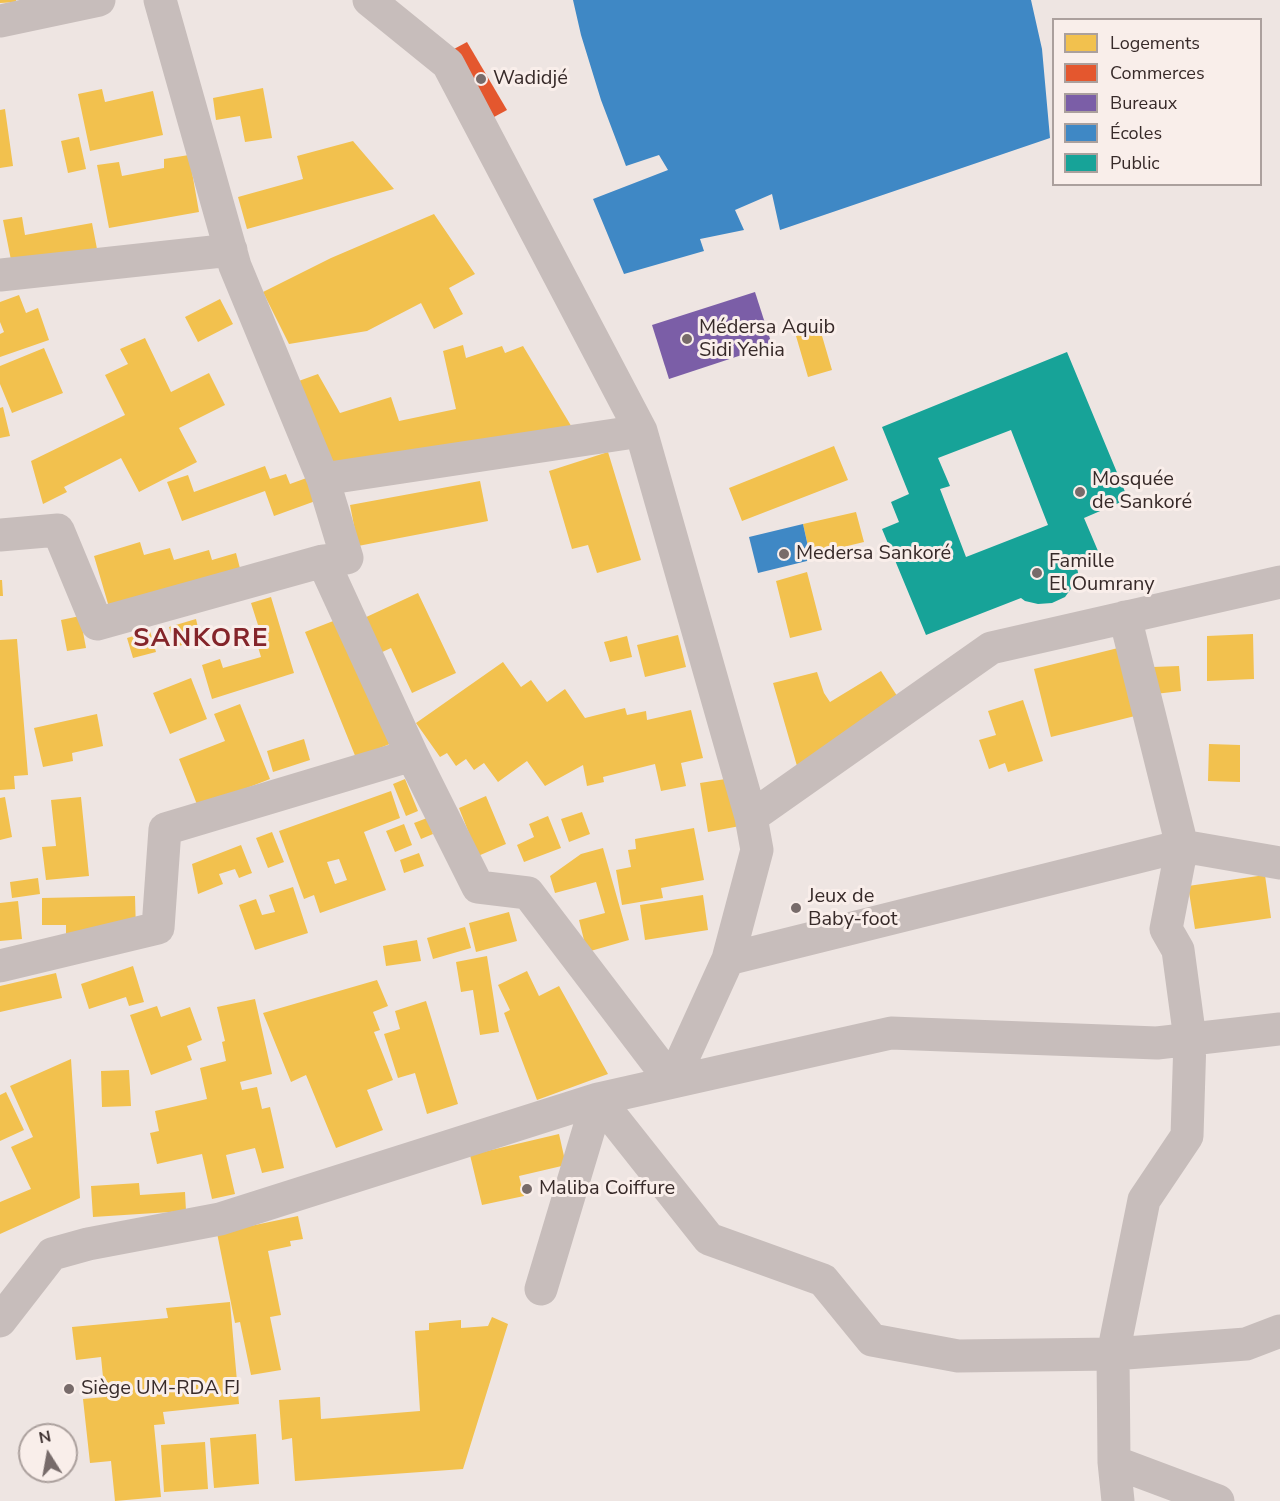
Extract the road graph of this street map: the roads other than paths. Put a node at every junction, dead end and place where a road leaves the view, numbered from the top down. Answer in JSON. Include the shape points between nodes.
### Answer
{"nodes":[{"id":1,"x":99,"y":0,"type":"edge"},
{"id":2,"x":160,"y":0,"type":"edge"},
{"id":3,"x":369,"y":0,"type":"edge"},
{"id":4,"x":0,"y":21,"type":"edge"},
{"id":5,"x":231,"y":250,"type":"junction"},
{"id":6,"x":0,"y":275,"type":"edge"},
{"id":7,"x":641,"y":431,"type":"junction"},
{"id":8,"x":323,"y":478,"type":"junction"},
{"id":9,"x":0,"y":535,"type":"edge"},
{"id":10,"x":323,"y":561,"type":"junction"},
{"id":11,"x":1280,"y":582,"type":"edge"},
{"id":12,"x":1125,"y":617,"type":"junction"},
{"id":13,"x":412,"y":755,"type":"junction"},
{"id":14,"x":752,"y":817,"type":"junction"},
{"id":15,"x":1182,"y":846,"type":"junction"},
{"id":16,"x":1280,"y":863,"type":"edge"},
{"id":17,"x":728,"y":958,"type":"junction"},
{"id":18,"x":0,"y":966,"type":"edge"},
{"id":19,"x":1280,"y":1029,"type":"edge"},
{"id":20,"x":1190,"y":1039,"type":"junction"},
{"id":21,"x":672,"y":1082,"type":"junction"},
{"id":22,"x":598,"y":1099,"type":"junction"},
{"id":23,"x":541,"y":1289,"type":"dead end"},
{"id":24,"x":0,"y":1321,"type":"edge"},
{"id":25,"x":1280,"y":1331,"type":"edge"},
{"id":26,"x":1113,"y":1354,"type":"junction"},
{"id":27,"x":1114,"y":1462,"type":"junction"},
{"id":28,"x":1118,"y":1501,"type":"edge"},
{"id":29,"x":1218,"y":1501,"type":"edge"}],
"edges":[{"from":1,"to":4,"type":"street"},
{"from":2,"to":5,"type":"street"},
{"from":3,"to":7,"type":"street","via":[[448,64]]},
{"from":5,"to":6,"type":"street"},
{"from":5,"to":8,"type":"street"},
{"from":7,"to":8,"type":"street"},
{"from":7,"to":14,"type":"street"},
{"from":8,"to":10,"type":"street","via":[[347,558]]},
{"from":9,"to":10,"type":"street","via":[[58,530],[97,624]]},
{"from":10,"to":13,"type":"street"},
{"from":11,"to":12,"type":"street"},
{"from":12,"to":14,"type":"street","via":[[991,648]]},
{"from":12,"to":15,"type":"street"},
{"from":13,"to":18,"type":"street","via":[[165,829],[158,928]]},
{"from":13,"to":21,"type":"street","via":[[478,887],[528,894]]},
{"from":14,"to":17,"type":"street","via":[[757,850]]},
{"from":15,"to":16,"type":"street"},
{"from":15,"to":17,"type":"street"},
{"from":15,"to":20,"type":"street","via":[[1166,929],[1178,950]]},
{"from":17,"to":21,"type":"street"},
{"from":19,"to":20,"type":"street"},
{"from":20,"to":21,"type":"street","via":[[1157,1043],[891,1033]]},
{"from":20,"to":26,"type":"street","via":[[1187,1136],[1143,1200]]},
{"from":21,"to":22,"type":"street"},
{"from":22,"to":23,"type":"street"},
{"from":22,"to":24,"type":"street","via":[[220,1219],[52,1254]]},
{"from":22,"to":26,"type":"street","via":[[709,1239],[823,1280],[872,1340],[958,1356]]},
{"from":25,"to":26,"type":"street","via":[[1246,1344]]},
{"from":26,"to":27,"type":"street"},
{"from":27,"to":28,"type":"street"},
{"from":27,"to":29,"type":"street"}]}
